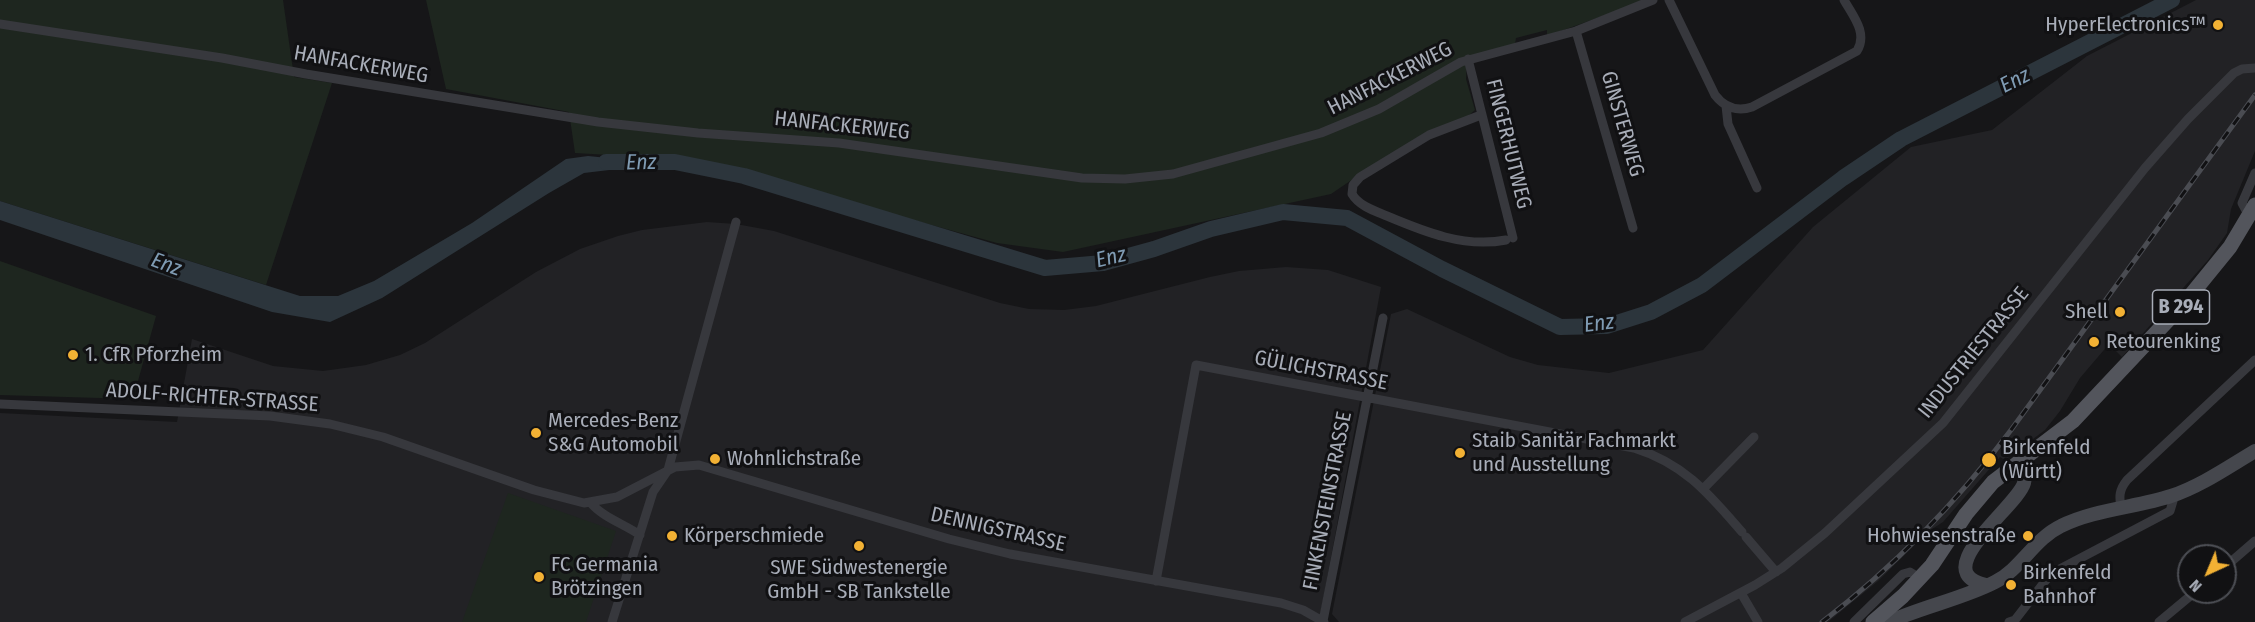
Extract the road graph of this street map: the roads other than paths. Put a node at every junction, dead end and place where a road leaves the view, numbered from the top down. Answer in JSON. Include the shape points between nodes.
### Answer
{"nodes":[{"id":1,"x":1653,"y":0,"type":"edge"},
{"id":2,"x":1669,"y":0,"type":"edge"},
{"id":3,"x":1844,"y":0,"type":"edge"},
{"id":4,"x":0,"y":24,"type":"edge"},
{"id":5,"x":1576,"y":31,"type":"junction"},
{"id":6,"x":1468,"y":59,"type":"junction"},
{"id":7,"x":2254,"y":66,"type":"edge"},
{"id":8,"x":1726,"y":106,"type":"junction"},
{"id":9,"x":1481,"y":115,"type":"junction"},
{"id":10,"x":2255,"y":173,"type":"edge"},
{"id":11,"x":1757,"y":188,"type":"dead end"},
{"id":12,"x":2252,"y":210,"type":"edge"},
{"id":13,"x":736,"y":222,"type":"dead end"},
{"id":14,"x":1633,"y":228,"type":"dead end"},
{"id":15,"x":1383,"y":318,"type":"dead end"},
{"id":16,"x":2255,"y":360,"type":"edge"},
{"id":17,"x":1367,"y":398,"type":"junction"},
{"id":18,"x":0,"y":404,"type":"edge"},
{"id":19,"x":1754,"y":437,"type":"dead end"},
{"id":20,"x":2255,"y":451,"type":"edge"},
{"id":21,"x":2019,"y":461,"type":"junction"},
{"id":22,"x":668,"y":470,"type":"junction"},
{"id":23,"x":1704,"y":488,"type":"junction"},
{"id":24,"x":2171,"y":496,"type":"junction"},
{"id":25,"x":590,"y":502,"type":"junction"},
{"id":26,"x":2121,"y":509,"type":"junction"},
{"id":27,"x":640,"y":535,"type":"junction"},
{"id":28,"x":2253,"y":548,"type":"edge"},
{"id":29,"x":2237,"y":559,"type":"edge"},
{"id":30,"x":1776,"y":572,"type":"junction"},
{"id":31,"x":1920,"y":578,"type":"junction"},
{"id":32,"x":1156,"y":581,"type":"junction"},
{"id":33,"x":1986,"y":585,"type":"junction"},
{"id":34,"x":1741,"y":593,"type":"junction"},
{"id":35,"x":2181,"y":604,"type":"edge"},
{"id":36,"x":1324,"y":621,"type":"edge"},
{"id":37,"x":612,"y":622,"type":"edge"},
{"id":38,"x":1685,"y":622,"type":"edge"},
{"id":39,"x":1758,"y":622,"type":"edge"},
{"id":40,"x":1854,"y":622,"type":"edge"},
{"id":41,"x":1873,"y":622,"type":"edge"},
{"id":42,"x":1889,"y":622,"type":"edge"},
{"id":43,"x":2009,"y":622,"type":"edge"},
{"id":44,"x":2159,"y":622,"type":"edge"}],
"edges":[{"from":1,"to":5,"type":"street","name":"HANFACKERWEG"},
{"from":2,"to":8,"type":"street","via":[[1715,94]]},
{"from":3,"to":8,"type":"street","via":[[1862,36],[1854,54],[1752,107]]},
{"from":4,"to":6,"type":"street","name":"HANFACKERWEG","via":[[567,118],[839,143],[1102,179],[1173,174],[1321,133],[1380,109]]},
{"from":5,"to":6,"type":"street","name":"HANFACKERWEG"},
{"from":5,"to":14,"type":"street","name":"GINSTERWEG"},
{"from":6,"to":9,"type":"street","name":"FINGERHUTWEG"},
{"from":7,"to":30,"type":"street","name":"INDUSTRIESTRASSE","via":[[2227,79],[2167,144],[1943,423],[1825,533]]},
{"from":8,"to":11,"type":"street","via":[[1728,124]]},
{"from":9,"to":9,"type":"street","name":"FINGERHUTWEG","via":[[1429,135],[1360,177],[1352,194],[1362,205],[1430,234],[1478,243],[1509,239]]},
{"from":10,"to":12,"type":"street","via":[[2242,203]]},
{"from":12,"to":21,"type":"main road","number":"B 294","via":[[2213,269],[2127,366],[2073,421]]},
{"from":13,"to":22,"type":"street"},
{"from":15,"to":17,"type":"street","name":"FINKENSTEINSTRASSE"},
{"from":16,"to":26,"type":"street","via":[[2127,480],[2119,496]]},
{"from":17,"to":23,"type":"street","name":"GÜLICHSTRASSE","via":[[1634,448],[1654,454]]},
{"from":17,"to":32,"type":"street","name":"GÜLICHSTRASSE","via":[[1196,365]]},
{"from":17,"to":36,"type":"street","name":"FINKENSTEINSTRASSE"},
{"from":18,"to":25,"type":"street","name":"ADOLF-RICHTER-STRASSE","via":[[270,416],[330,424],[383,437],[552,495]]},
{"from":19,"to":23,"type":"street"},
{"from":20,"to":24,"type":"main road"},
{"from":21,"to":31,"type":"main road","number":"B 294","via":[[1980,496]]},
{"from":21,"to":33,"type":"main road","via":[[2025,474],[2024,485],[1966,558],[1967,575]]},
{"from":22,"to":25,"type":"street","name":"ADOLF-RICHTER-STRASSE","via":[[617,497]]},
{"from":22,"to":27,"type":"street","via":[[653,492]]},
{"from":22,"to":32,"type":"street","name":"DENNIGSTRASSE","via":[[710,467],[958,541]]},
{"from":23,"to":30,"type":"street","name":"GÜLICHSTRASSE"},
{"from":24,"to":26,"type":"main road"},
{"from":24,"to":43,"type":"street","via":[[2170,511],[2056,571],[2015,620]]},
{"from":25,"to":27,"type":"street","name":"ADOLF-RICHTER-STRASSE","via":[[600,513]]},
{"from":26,"to":33,"type":"main road","via":[[2062,525],[2038,541],[2004,576]]},
{"from":27,"to":37,"type":"street"},
{"from":28,"to":29,"type":"street"},
{"from":30,"to":34,"type":"street","name":"INDUSTRIESTRASSE"},
{"from":31,"to":40,"type":"street","via":[[1915,573],[1904,574]]},
{"from":31,"to":41,"type":"main road","number":"B 294"},
{"from":32,"to":36,"type":"street","name":"DENNIGSTRASSE","via":[[1281,603]]},
{"from":33,"to":42,"type":"main road","via":[[1974,593]]},
{"from":34,"to":38,"type":"street","name":"INDUSTRIESTRASSE"},
{"from":34,"to":39,"type":"street"},
{"from":35,"to":44,"type":"street"}]}
